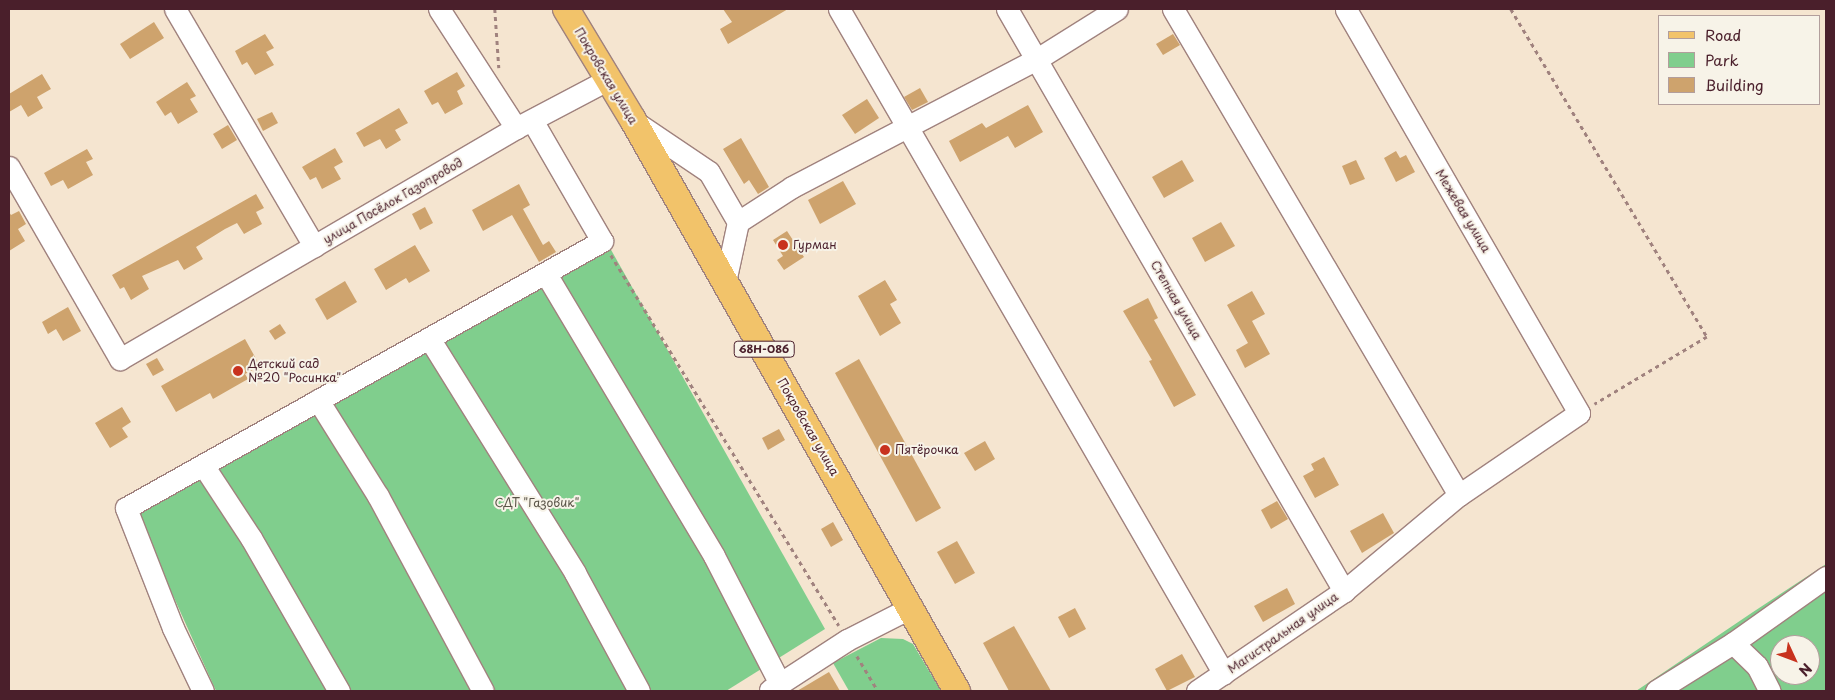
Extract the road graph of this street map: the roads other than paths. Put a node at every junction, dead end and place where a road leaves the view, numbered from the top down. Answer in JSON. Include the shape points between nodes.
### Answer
{"nodes":[{"id":1,"x":175,"y":9,"type":"edge"},
{"id":2,"x":439,"y":9,"type":"edge"},
{"id":3,"x":566,"y":9,"type":"edge"},
{"id":4,"x":839,"y":9,"type":"edge"},
{"id":5,"x":1007,"y":9,"type":"edge"},
{"id":6,"x":1117,"y":9,"type":"edge"},
{"id":7,"x":1173,"y":9,"type":"edge"},
{"id":8,"x":1346,"y":9,"type":"edge"},
{"id":9,"x":1037,"y":58,"type":"junction"},
{"id":10,"x":607,"y":80,"type":"junction"},
{"id":11,"x":633,"y":120,"type":"junction"},
{"id":12,"x":524,"y":125,"type":"junction"},
{"id":13,"x":906,"y":127,"type":"junction"},
{"id":14,"x":9,"y":168,"type":"edge"},
{"id":15,"x":738,"y":222,"type":"junction"},
{"id":16,"x":314,"y":246,"type":"junction"},
{"id":17,"x":546,"y":274,"type":"junction"},
{"id":18,"x":725,"y":282,"type":"junction"},
{"id":19,"x":429,"y":338,"type":"junction"},
{"id":20,"x":318,"y":400,"type":"junction"},
{"id":21,"x":1578,"y":413,"type":"joint"},
{"id":22,"x":203,"y":465,"type":"junction"},
{"id":23,"x":1459,"y":495,"type":"junction"},
{"id":24,"x":1826,"y":577,"type":"edge"},
{"id":25,"x":1344,"y":591,"type":"junction"},
{"id":26,"x":912,"y":607,"type":"junction"},
{"id":27,"x":1733,"y":644,"type":"junction"},
{"id":28,"x":1224,"y":674,"type":"junction"},
{"id":29,"x":774,"y":687,"type":"edge"},
{"id":30,"x":203,"y":691,"type":"edge"},
{"id":31,"x":340,"y":691,"type":"edge"},
{"id":32,"x":483,"y":691,"type":"edge"},
{"id":33,"x":639,"y":691,"type":"edge"},
{"id":34,"x":957,"y":691,"type":"edge"},
{"id":35,"x":1196,"y":691,"type":"edge"},
{"id":36,"x":1656,"y":691,"type":"edge"},
{"id":37,"x":1770,"y":691,"type":"edge"}],
"edges":[{"from":1,"to":16,"type":"street","name":"улица Посёлок Газопровод"},
{"from":2,"to":12,"type":"street"},
{"from":3,"to":10,"type":"main road","name":"Покровская улица","number":"68Н-086"},
{"from":4,"to":13,"type":"street"},
{"from":5,"to":9,"type":"street","name":"Степная улица"},
{"from":6,"to":9,"type":"street"},
{"from":7,"to":23,"type":"street"},
{"from":8,"to":21,"type":"street","name":"Межевая улица"},
{"from":9,"to":13,"type":"street"},
{"from":9,"to":25,"type":"street","name":"Степная улица"},
{"from":10,"to":11,"type":"main road","name":"Покровская улица","number":"68Н-086"},
{"from":10,"to":12,"type":"street","name":"улица Посёлок Газопровод"},
{"from":11,"to":15,"type":"street","via":[[709,172]]},
{"from":11,"to":18,"type":"main road","name":"Покровская улица","number":"68Н-086"},
{"from":12,"to":16,"type":"street","name":"улица Посёлок Газопровод"},
{"from":12,"to":17,"type":"street","via":[[602,241]]},
{"from":13,"to":15,"type":"street","via":[[792,187]]},
{"from":13,"to":28,"type":"street"},
{"from":14,"to":16,"type":"street","via":[[120,359]]},
{"from":15,"to":18,"type":"street"},
{"from":17,"to":19,"type":"street"},
{"from":17,"to":29,"type":"street","via":[[714,556]]},
{"from":18,"to":26,"type":"main road","name":"Покровская улица","number":"68Н-086"},
{"from":19,"to":20,"type":"street"},
{"from":19,"to":33,"type":"street","via":[[575,574]]},
{"from":20,"to":22,"type":"street"},
{"from":20,"to":32,"type":"street","via":[[378,496]]},
{"from":21,"to":23,"type":"street","name":"Магистральная улица"},
{"from":22,"to":30,"type":"street","via":[[126,508],[173,628]]},
{"from":22,"to":31,"type":"street","via":[[251,538]]},
{"from":23,"to":25,"type":"street","name":"Магистральная улица"},
{"from":24,"to":27,"type":"street"},
{"from":25,"to":28,"type":"street","name":"Магистральная улица"},
{"from":26,"to":29,"type":"street","via":[[847,640]]},
{"from":26,"to":34,"type":"main road","name":"Покровская улица","number":"68Н-086"},
{"from":27,"to":36,"type":"street"},
{"from":27,"to":37,"type":"street","via":[[1757,666]]},
{"from":28,"to":35,"type":"street","name":"Магистральная улица"}]}
